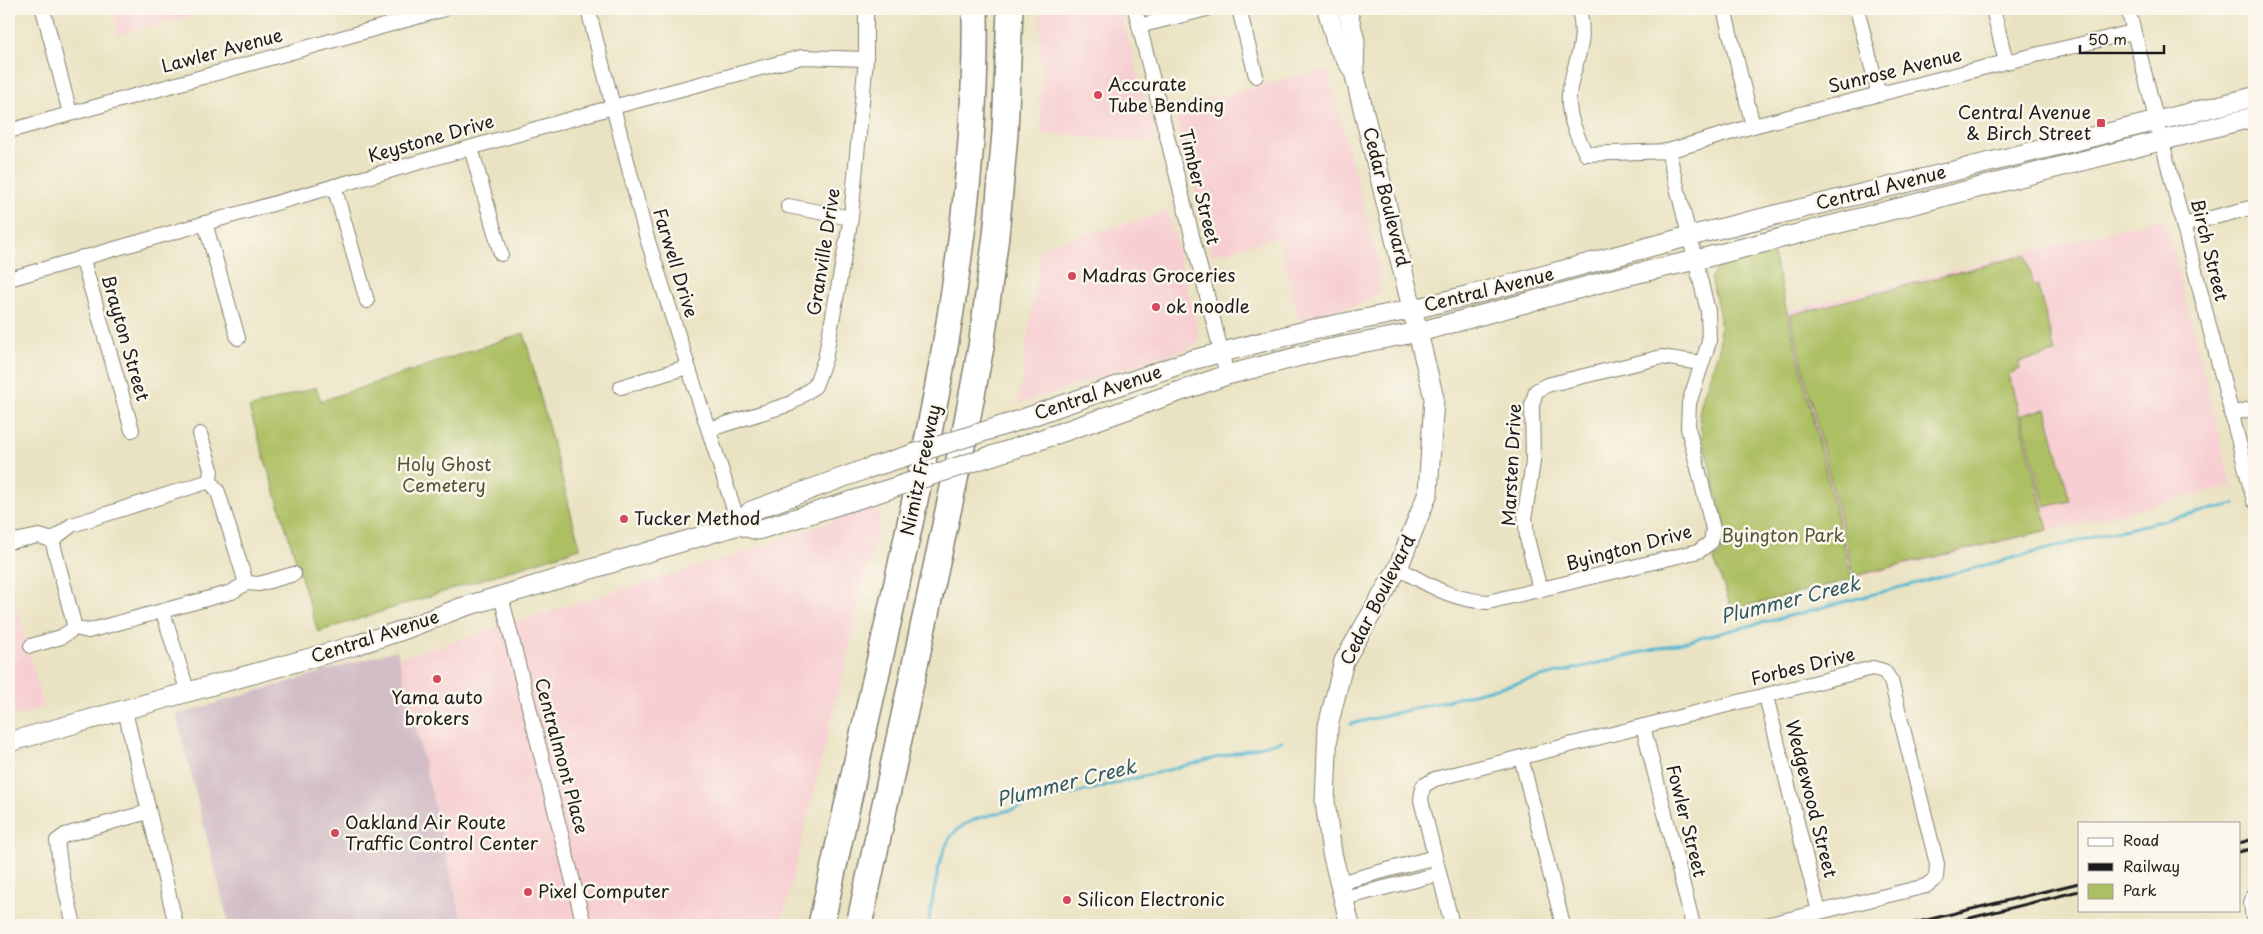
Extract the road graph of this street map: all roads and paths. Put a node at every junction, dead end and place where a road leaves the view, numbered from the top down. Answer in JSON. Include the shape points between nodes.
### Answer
{"nodes":[{"id":1,"x":43,"y":9,"type":"edge"},
{"id":2,"x":445,"y":9,"type":"edge"},
{"id":3,"x":588,"y":9,"type":"edge"},
{"id":4,"x":866,"y":9,"type":"edge"},
{"id":5,"x":975,"y":9,"type":"edge"},
{"id":6,"x":1010,"y":9,"type":"edge"},
{"id":7,"x":1135,"y":9,"type":"edge"},
{"id":8,"x":1208,"y":9,"type":"edge"},
{"id":9,"x":1239,"y":9,"type":"edge"},
{"id":10,"x":1327,"y":9,"type":"edge"},
{"id":11,"x":1347,"y":9,"type":"edge"},
{"id":12,"x":1579,"y":9,"type":"edge"},
{"id":13,"x":1724,"y":9,"type":"edge"},
{"id":14,"x":1857,"y":9,"type":"edge"},
{"id":15,"x":1993,"y":9,"type":"edge"},
{"id":16,"x":2128,"y":9,"type":"edge"},
{"id":17,"x":1139,"y":26,"type":"junction"},
{"id":18,"x":2133,"y":32,"type":"junction"},
{"id":19,"x":866,"y":59,"type":"junction"},
{"id":20,"x":2006,"y":62,"type":"junction"},
{"id":21,"x":1354,"y":72,"type":"junction"},
{"id":22,"x":1256,"y":76,"type":"dead end"},
{"id":23,"x":1879,"y":95,"type":"junction"},
{"id":24,"x":2254,"y":97,"type":"edge"},
{"id":25,"x":613,"y":106,"type":"junction"},
{"id":26,"x":70,"y":113,"type":"junction"},
{"id":27,"x":2254,"y":118,"type":"edge"},
{"id":28,"x":2157,"y":121,"type":"junction"},
{"id":29,"x":1753,"y":126,"type":"junction"},
{"id":30,"x":9,"y":131,"type":"edge"},
{"id":31,"x":2162,"y":141,"type":"junction"},
{"id":32,"x":471,"y":148,"type":"junction"},
{"id":33,"x":1668,"y":151,"type":"junction"},
{"id":34,"x":334,"y":186,"type":"junction"},
{"id":35,"x":788,"y":206,"type":"dead end"},
{"id":36,"x":2254,"y":207,"type":"edge"},
{"id":37,"x":851,"y":218,"type":"junction"},
{"id":38,"x":206,"y":223,"type":"junction"},
{"id":39,"x":2184,"y":225,"type":"junction"},
{"id":40,"x":1690,"y":236,"type":"junction"},
{"id":41,"x":501,"y":254,"type":"dead end"},
{"id":42,"x":82,"y":257,"type":"junction"},
{"id":43,"x":1696,"y":260,"type":"junction"},
{"id":44,"x":9,"y":279,"type":"edge"},
{"id":45,"x":367,"y":301,"type":"dead end"},
{"id":46,"x":1414,"y":309,"type":"junction"},
{"id":47,"x":1419,"y":332,"type":"junction"},
{"id":48,"x":238,"y":338,"type":"dead end"},
{"id":49,"x":1222,"y":353,"type":"junction"},
{"id":50,"x":1701,"y":363,"type":"junction"},
{"id":51,"x":687,"y":367,"type":"junction"},
{"id":52,"x":1227,"y":375,"type":"junction"},
{"id":53,"x":620,"y":387,"type":"dead end"},
{"id":54,"x":2254,"y":408,"type":"edge"},
{"id":55,"x":2231,"y":414,"type":"junction"},
{"id":56,"x":710,"y":429,"type":"junction"},
{"id":57,"x":132,"y":430,"type":"dead end"},
{"id":58,"x":200,"y":434,"type":"dead end"},
{"id":59,"x":210,"y":481,"type":"junction"},
{"id":60,"x":2254,"y":501,"type":"edge"},
{"id":61,"x":739,"y":525,"type":"junction"},
{"id":62,"x":52,"y":540,"type":"junction"},
{"id":63,"x":9,"y":542,"type":"edge"},
{"id":64,"x":1398,"y":568,"type":"junction"},
{"id":65,"x":294,"y":574,"type":"dead end"},
{"id":66,"x":246,"y":583,"type":"junction"},
{"id":67,"x":1540,"y":590,"type":"junction"},
{"id":68,"x":501,"y":596,"type":"junction"},
{"id":69,"x":163,"y":612,"type":"junction"},
{"id":70,"x":75,"y":628,"type":"junction"},
{"id":71,"x":30,"y":646,"type":"dead end"},
{"id":72,"x":188,"y":693,"type":"junction"},
{"id":73,"x":1766,"y":696,"type":"junction"},
{"id":74,"x":124,"y":710,"type":"junction"},
{"id":75,"x":1643,"y":726,"type":"junction"},
{"id":76,"x":9,"y":742,"type":"edge"},
{"id":77,"x":1521,"y":758,"type":"junction"},
{"id":78,"x":148,"y":812,"type":"junction"},
{"id":79,"x":1435,"y":857,"type":"junction"},
{"id":80,"x":1439,"y":874,"type":"junction"},
{"id":81,"x":1342,"y":890,"type":"junction"},
{"id":82,"x":2254,"y":894,"type":"edge"},
{"id":83,"x":1819,"y":912,"type":"junction"},
{"id":84,"x":74,"y":925,"type":"edge"},
{"id":85,"x":176,"y":925,"type":"edge"},
{"id":86,"x":584,"y":925,"type":"edge"},
{"id":87,"x":821,"y":925,"type":"edge"},
{"id":88,"x":859,"y":925,"type":"edge"},
{"id":89,"x":1350,"y":925,"type":"edge"},
{"id":90,"x":1452,"y":925,"type":"edge"},
{"id":91,"x":1563,"y":925,"type":"edge"},
{"id":92,"x":1693,"y":925,"type":"edge"},
{"id":93,"x":1766,"y":925,"type":"edge"},
{"id":94,"x":2254,"y":925,"type":"edge"}],
"edges":[{"from":1,"to":26,"type":"street"},
{"from":2,"to":26,"type":"street","name":"Lawler Avenue"},
{"from":3,"to":25,"type":"street","name":"Farwell Drive"},
{"from":4,"to":19,"type":"street","name":"Granville Drive"},
{"from":5,"to":87,"type":"highway","name":"Nimitz Freeway","via":[[972,130],[963,232],[947,337],[912,516]]},
{"from":6,"to":88,"type":"highway","name":"Nimitz Freeway","via":[[1005,142],[981,347]]},
{"from":7,"to":17,"type":"street","name":"Timber Street"},
{"from":8,"to":17,"type":"street"},
{"from":9,"to":22,"type":"street"},
{"from":10,"to":21,"type":"main road","name":"Cedar Boulevard","via":[[1337,46]]},
{"from":11,"to":21,"type":"main road","name":"Cedar Boulevard","via":[[1355,41]]},
{"from":12,"to":33,"type":"street","name":"Sunrose Avenue","via":[[1583,42],[1568,97],[1574,130],[1586,154]]},
{"from":13,"to":29,"type":"street"},
{"from":14,"to":23,"type":"street"},
{"from":15,"to":20,"type":"street"},
{"from":16,"to":18,"type":"street","name":"Birch Street"},
{"from":17,"to":49,"type":"street","name":"Timber Street"},
{"from":18,"to":20,"type":"street","name":"Sunrose Avenue"},
{"from":18,"to":28,"type":"street","name":"Birch Street"},
{"from":19,"to":25,"type":"street","name":"Keystone Drive","via":[[802,57]]},
{"from":19,"to":37,"type":"street","name":"Granville Drive"},
{"from":20,"to":23,"type":"street","name":"Sunrose Avenue"},
{"from":21,"to":46,"type":"main road","name":"Cedar Boulevard"},
{"from":23,"to":29,"type":"street","name":"Sunrose Avenue"},
{"from":24,"to":28,"type":"main road","name":"Central Avenue"},
{"from":25,"to":32,"type":"street","name":"Keystone Drive"},
{"from":25,"to":51,"type":"street","name":"Farwell Drive","via":[[646,235]]},
{"from":26,"to":30,"type":"street","name":"Lawler Avenue"},
{"from":27,"to":31,"type":"main road","name":"Central Avenue"},
{"from":28,"to":31,"type":"street","name":"Birch Street"},
{"from":28,"to":40,"type":"main road","name":"Central Avenue"},
{"from":29,"to":33,"type":"street","name":"Sunrose Avenue"},
{"from":31,"to":39,"type":"street","name":"Birch Street"},
{"from":31,"to":43,"type":"main road","name":"Central Avenue"},
{"from":32,"to":34,"type":"street","name":"Keystone Drive"},
{"from":32,"to":41,"type":"street"},
{"from":33,"to":40,"type":"street","name":"Byington Drive"},
{"from":34,"to":38,"type":"street","name":"Keystone Drive"},
{"from":34,"to":45,"type":"street"},
{"from":35,"to":37,"type":"street"},
{"from":36,"to":39,"type":"street"},
{"from":37,"to":56,"type":"street","name":"Granville Drive","via":[[824,359],[815,386],[790,404]]},
{"from":38,"to":42,"type":"street","name":"Keystone Drive"},
{"from":38,"to":48,"type":"street"},
{"from":39,"to":55,"type":"street","name":"Birch Street"},
{"from":40,"to":43,"type":"street","name":"Byington Drive"},
{"from":40,"to":46,"type":"main road","name":"Central Avenue"},
{"from":42,"to":44,"type":"street","name":"Keystone Drive"},
{"from":42,"to":57,"type":"street","name":"Brayton Street"},
{"from":43,"to":47,"type":"main road","name":"Central Avenue"},
{"from":43,"to":50,"type":"street","name":"Byington Drive","via":[[1708,311],[1709,342]]},
{"from":46,"to":47,"type":"main road","name":"Cedar Boulevard"},
{"from":46,"to":49,"type":"main road","name":"Central Avenue","via":[[1309,330]]},
{"from":47,"to":52,"type":"main road","name":"Central Avenue","via":[[1324,350]]},
{"from":47,"to":64,"type":"main road","name":"Cedar Boulevard","via":[[1434,398],[1428,493]]},
{"from":49,"to":52,"type":"street","name":"Timber Street"},
{"from":49,"to":61,"type":"main road","name":"Central Avenue","bridge":true,"via":[[1192,360],[866,469],[752,511]]},
{"from":50,"to":67,"type":"street","name":"Byington Drive","via":[[1689,403],[1688,428],[1713,529],[1711,542],[1699,551]]},
{"from":50,"to":67,"type":"street","name":"Marsten Drive","via":[[1662,357],[1547,384],[1536,391],[1532,405],[1533,462],[1525,514],[1527,538]]},
{"from":51,"to":53,"type":"street"},
{"from":51,"to":56,"type":"street","name":"Farwell Drive"},
{"from":52,"to":61,"type":"main road","name":"Central Avenue","bridge":true,"via":[[1025,445],[758,530]]},
{"from":54,"to":55,"type":"street"},
{"from":55,"to":60,"type":"street","name":"Birch Street"},
{"from":56,"to":61,"type":"street","name":"Farwell Drive"},
{"from":58,"to":59,"type":"street","via":[[211,469]]},
{"from":59,"to":62,"type":"street","via":[[72,525]]},
{"from":59,"to":66,"type":"street","via":[[218,492]]},
{"from":61,"to":68,"type":"main road","name":"Central Avenue"},
{"from":62,"to":63,"type":"street","via":[[39,536]]},
{"from":62,"to":70,"type":"street"},
{"from":64,"to":67,"type":"street","name":"Byington Drive","via":[[1445,594],[1468,600],[1488,602]]},
{"from":64,"to":81,"type":"main road","name":"Cedar Boulevard","via":[[1344,661],[1328,726],[1324,802]]},
{"from":65,"to":66,"type":"street","via":[[259,584]]},
{"from":66,"to":69,"type":"street","via":[[232,592]]},
{"from":68,"to":72,"type":"main road","name":"Central Avenue","via":[[395,633]]},
{"from":68,"to":86,"type":"street","name":"Centralmont Place"},
{"from":69,"to":70,"type":"street","via":[[88,631]]},
{"from":69,"to":72,"type":"street"},
{"from":70,"to":71,"type":"street","via":[[61,637]]},
{"from":72,"to":74,"type":"main road","name":"Central Avenue"},
{"from":73,"to":75,"type":"street","name":"Forbes Drive"},
{"from":73,"to":83,"type":"street","name":"Wedgewood Street"},
{"from":73,"to":83,"type":"street","name":"Forbes Drive","via":[[1873,668],[1884,671],[1891,681],[1937,864],[1936,878],[1926,886]]},
{"from":74,"to":76,"type":"main road","name":"Central Avenue"},
{"from":74,"to":78,"type":"street"},
{"from":75,"to":77,"type":"street","name":"Forbes Drive"},
{"from":75,"to":92,"type":"street","name":"Fowler Street"},
{"from":77,"to":79,"type":"street","name":"Forbes Drive","via":[[1435,779],[1424,786],[1421,800]]},
{"from":77,"to":91,"type":"street"},
{"from":78,"to":84,"type":"street","via":[[65,835],[57,841]]},
{"from":78,"to":85,"type":"street"},
{"from":79,"to":80,"type":"street","name":"Forbes Drive"},
{"from":79,"to":81,"type":"street"},
{"from":80,"to":81,"type":"street"},
{"from":80,"to":90,"type":"street","name":"Forbes Drive"},
{"from":81,"to":89,"type":"main road","name":"Cedar Boulevard"},
{"from":82,"to":94,"type":"street","via":[[2251,903]]},
{"from":83,"to":93,"type":"street","name":"Forbes Drive"}]}
